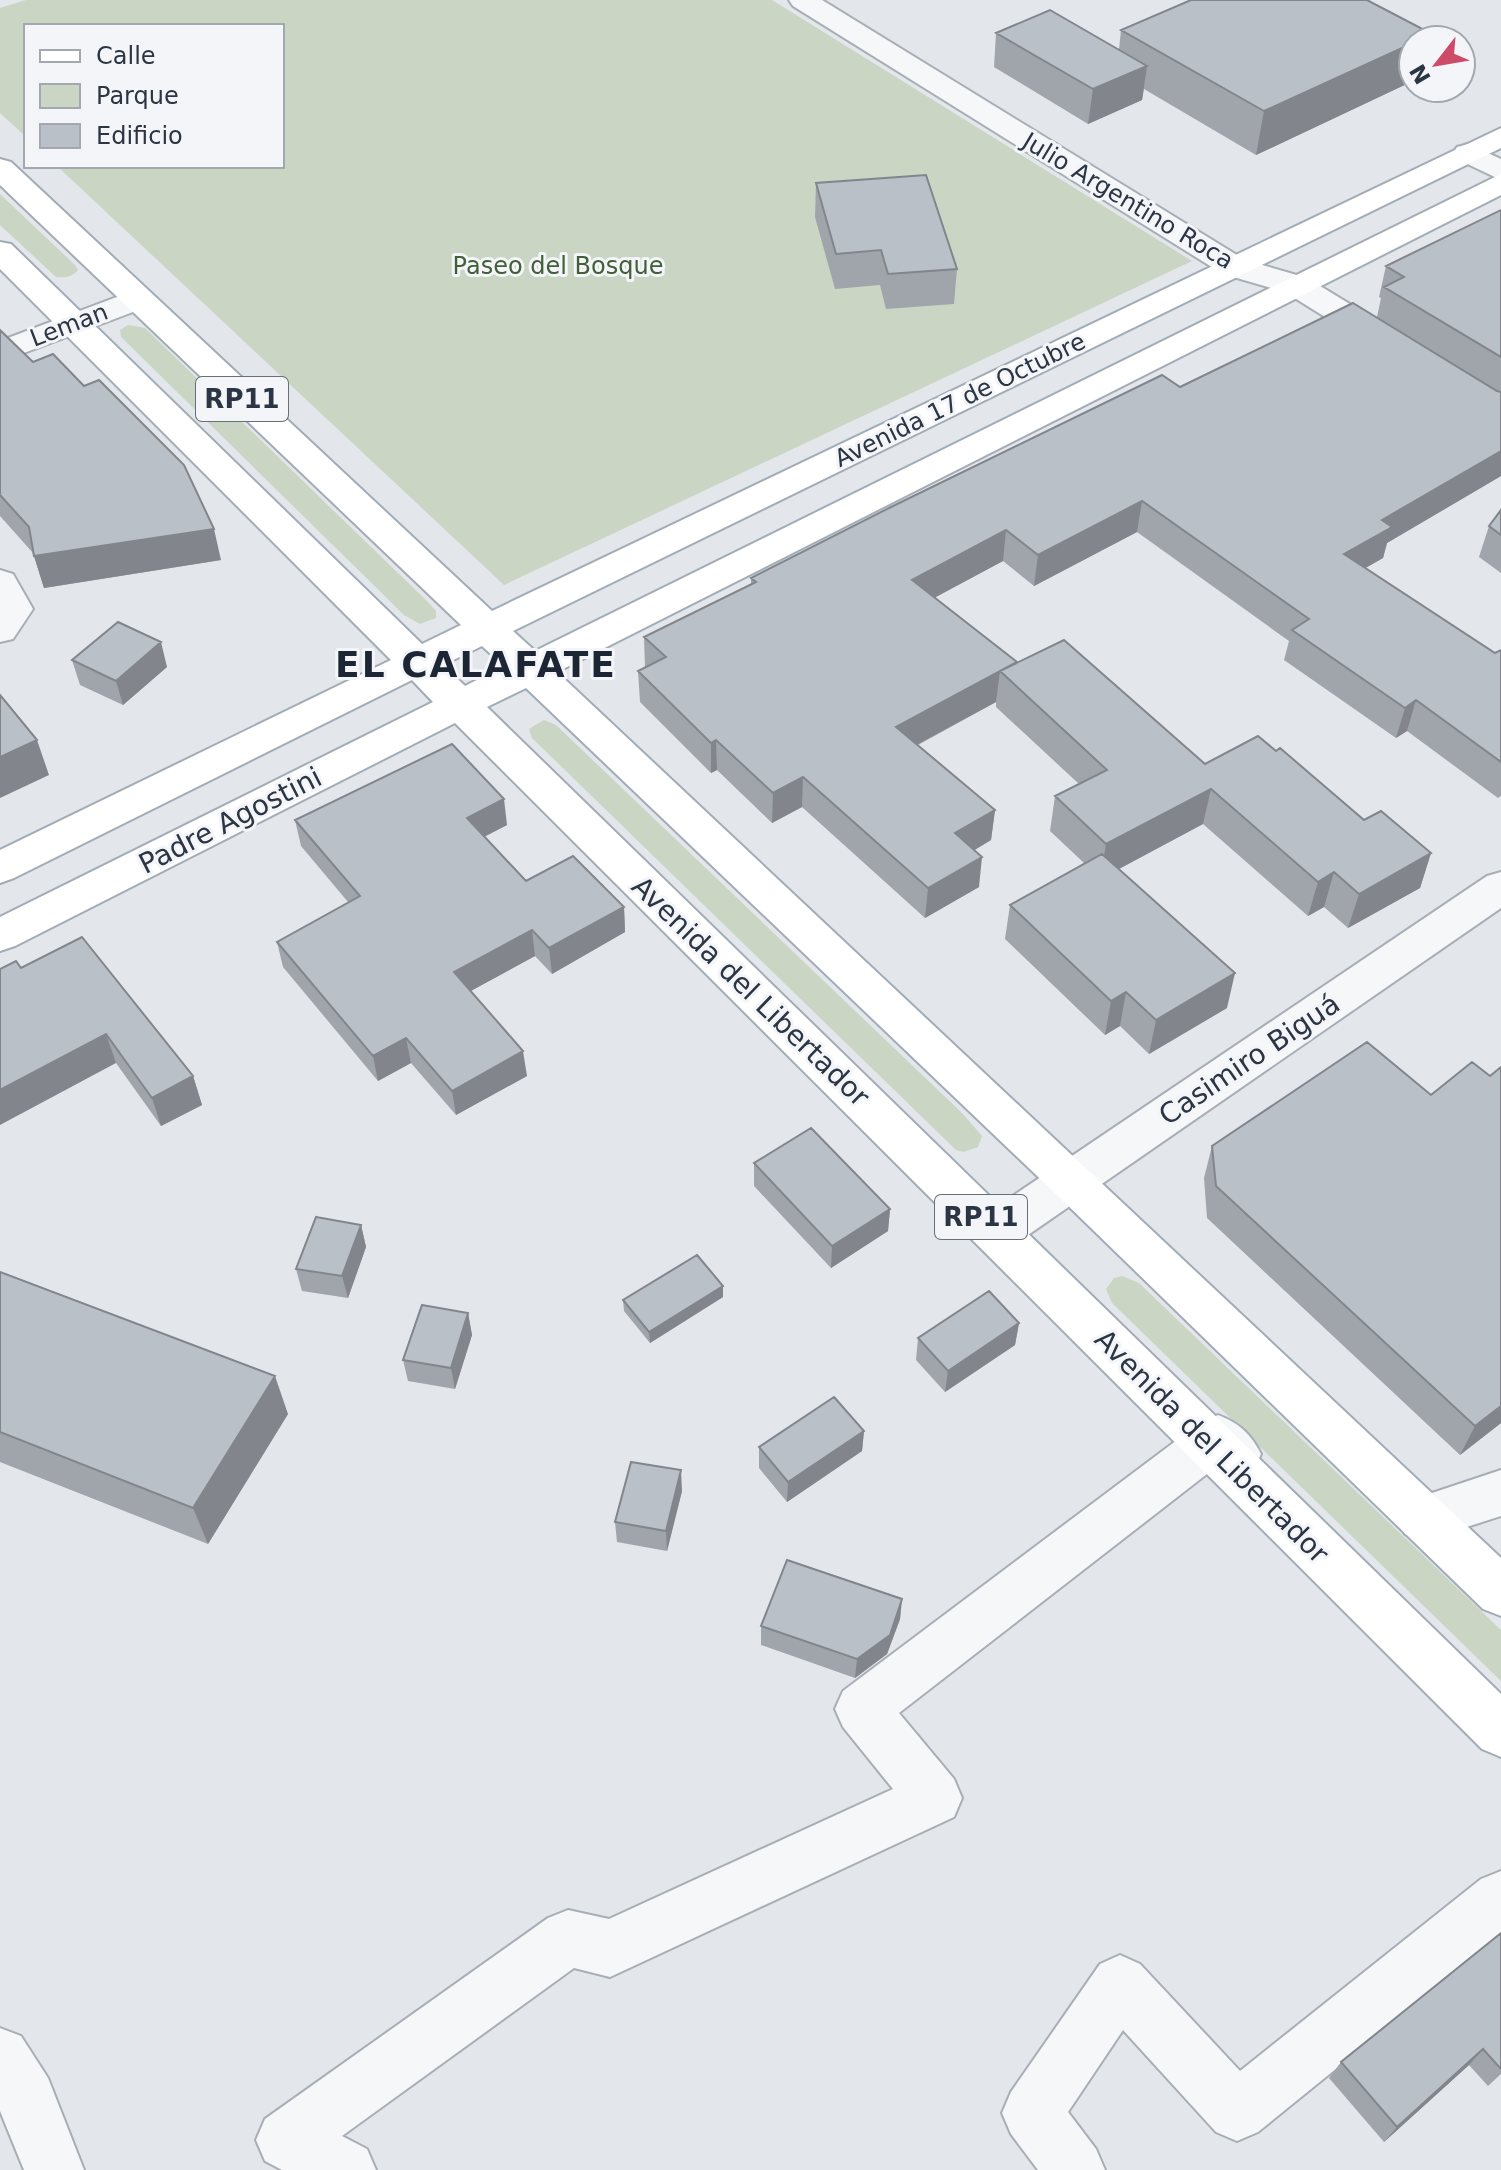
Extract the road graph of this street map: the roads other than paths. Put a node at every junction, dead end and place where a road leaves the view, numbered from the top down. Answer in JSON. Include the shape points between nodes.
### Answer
{"nodes":[{"id":1,"x":803,"y":0,"type":"edge"},
{"id":2,"x":1501,"y":137,"type":"edge"},
{"id":3,"x":1468,"y":153,"type":"junction"},
{"id":4,"x":0,"y":168,"type":"edge"},
{"id":5,"x":1501,"y":171,"type":"edge"},
{"id":6,"x":1501,"y":183,"type":"edge"},
{"id":7,"x":0,"y":251,"type":"edge"},
{"id":8,"x":1234,"y":267,"type":"junction"},
{"id":9,"x":1296,"y":285,"type":"junction"},
{"id":10,"x":138,"y":299,"type":"junction"},
{"id":11,"x":73,"y":323,"type":"junction"},
{"id":12,"x":0,"y":352,"type":"edge"},
{"id":13,"x":1412,"y":356,"type":"edge"},
{"id":14,"x":0,"y":582,"type":"edge"},
{"id":15,"x":485,"y":629,"type":"junction"},
{"id":16,"x":0,"y":630,"type":"edge"},
{"id":17,"x":418,"y":662,"type":"junction"},
{"id":18,"x":528,"y":669,"type":"junction"},
{"id":19,"x":460,"y":704,"type":"junction"},
{"id":20,"x":0,"y":868,"type":"edge"},
{"id":21,"x":1501,"y":887,"type":"edge"},
{"id":22,"x":0,"y":935,"type":"edge"},
{"id":23,"x":1071,"y":1180,"type":"junction"},
{"id":24,"x":996,"y":1232,"type":"junction"},
{"id":25,"x":1210,"y":1443,"type":"junction"},
{"id":26,"x":1501,"y":1493,"type":"edge"},
{"id":27,"x":1423,"y":1518,"type":"junction"},
{"id":28,"x":1501,"y":1592,"type":"edge"},
{"id":29,"x":1501,"y":1714,"type":"edge"},
{"id":30,"x":1501,"y":1731,"type":"edge"},
{"id":31,"x":1501,"y":1899,"type":"edge"},
{"id":32,"x":0,"y":2057,"type":"edge"},
{"id":33,"x":54,"y":2170,"type":"edge"},
{"id":34,"x":346,"y":2170,"type":"edge"},
{"id":35,"x":1075,"y":2170,"type":"edge"}],
"edges":[{"from":1,"to":8,"type":"street","name":"Julio Argentino Roca"},
{"from":2,"to":3,"type":"main road","name":"Avenida 17 de Octubre"},
{"from":3,"to":5,"type":"street"},
{"from":3,"to":8,"type":"main road","name":"Avenida 17 de Octubre"},
{"from":4,"to":10,"type":"main road","number":"RP11"},
{"from":6,"to":9,"type":"main road","name":"Avenida 17 de Octubre"},
{"from":7,"to":11,"type":"main road","name":"Avenida del Libertador","number":"RP11"},
{"from":8,"to":9,"type":"street","name":"Julio Argentino Roca"},
{"from":8,"to":15,"type":"main road","name":"Avenida 17 de Octubre"},
{"from":9,"to":13,"type":"street","name":"Julio Argentino Roca"},
{"from":9,"to":18,"type":"main road","name":"Avenida 17 de Octubre"},
{"from":10,"to":11,"type":"street","name":"Leman"},
{"from":10,"to":15,"type":"main road","number":"RP11"},
{"from":11,"to":12,"type":"street","name":"Leman"},
{"from":11,"to":17,"type":"main road","name":"Avenida del Libertador","number":"RP11"},
{"from":14,"to":16,"type":"street","via":[[15,609]]},
{"from":15,"to":17,"type":"main road","name":"Avenida 17 de Octubre"},
{"from":15,"to":18,"type":"main road","number":"RP11"},
{"from":17,"to":19,"type":"main road","name":"Avenida del Libertador","number":"RP11"},
{"from":17,"to":20,"type":"main road","name":"Padre Agostini"},
{"from":18,"to":19,"type":"main road","name":"Avenida 17 de Octubre"},
{"from":18,"to":23,"type":"main road","number":"RP11"},
{"from":19,"to":22,"type":"main road","name":"Padre Agostini"},
{"from":19,"to":24,"type":"main road","name":"Avenida del Libertador","number":"RP11"},
{"from":21,"to":23,"type":"street","name":"Casimiro Biguá"},
{"from":23,"to":24,"type":"street","name":"Casimiro Biguá"},
{"from":23,"to":27,"type":"main road","number":"RP11"},
{"from":24,"to":25,"type":"main road","name":"Avenida del Libertador","number":"RP11"},
{"from":25,"to":29,"type":"street","via":[[1218,1437]]},
{"from":25,"to":30,"type":"main road","name":"Avenida del Libertador","number":"RP11"},
{"from":25,"to":34,"type":"street","via":[[862,1709],[935,1798],[610,1948],[568,1938],[286,2140]]},
{"from":26,"to":27,"type":"street"},
{"from":27,"to":28,"type":"main road","number":"RP11"},
{"from":31,"to":35,"type":"street","via":[[1237,2111],[1120,1984],[1032,2113]]},
{"from":32,"to":33,"type":"street","via":[[27,2099]]}]}
